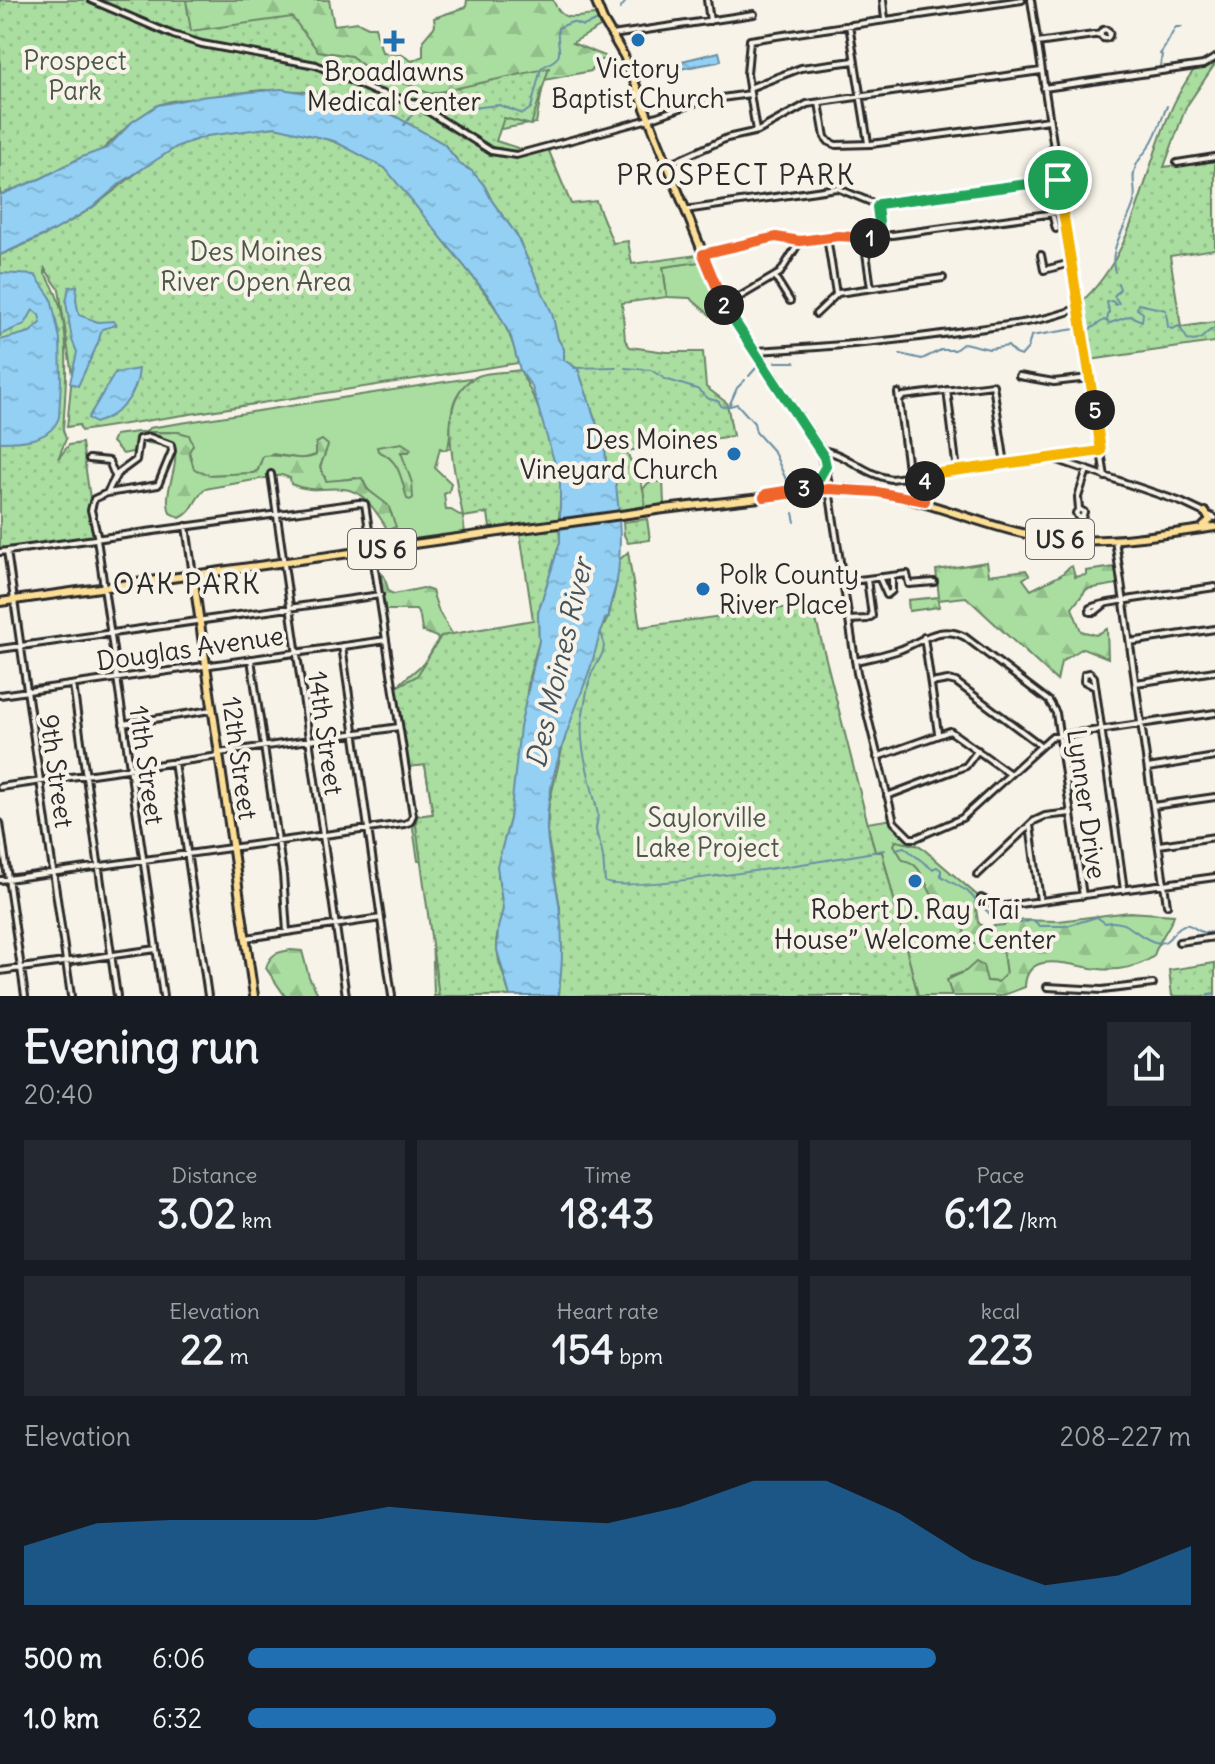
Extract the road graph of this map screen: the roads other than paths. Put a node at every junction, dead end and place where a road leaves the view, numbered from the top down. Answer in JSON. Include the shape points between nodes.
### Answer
{"nodes":[{"id":1,"x":91,"y":0,"type":"edge"},
{"id":2,"x":595,"y":0,"type":"edge"},
{"id":3,"x":707,"y":0,"type":"edge"},
{"id":4,"x":883,"y":0,"type":"edge"},
{"id":5,"x":1022,"y":0,"type":"edge"},
{"id":6,"x":1031,"y":0,"type":"edge"},
{"id":7,"x":754,"y":14,"type":"dead end"},
{"id":8,"x":885,"y":20,"type":"junction"},
{"id":9,"x":710,"y":21,"type":"junction"},
{"id":10,"x":849,"y":25,"type":"junction"},
{"id":11,"x":1101,"y":34,"type":"dead end"},
{"id":12,"x":612,"y":35,"type":"junction"},
{"id":13,"x":1037,"y":43,"type":"junction"},
{"id":14,"x":1215,"y":58,"type":"edge"},
{"id":15,"x":854,"y":61,"type":"junction"},
{"id":16,"x":1041,"y":70,"type":"junction"},
{"id":17,"x":1044,"y":88,"type":"junction"},
{"id":18,"x":750,"y":91,"type":"junction"},
{"id":19,"x":860,"y":97,"type":"junction"},
{"id":20,"x":819,"y":103,"type":"junction"},
{"id":21,"x":649,"y":119,"type":"junction"},
{"id":22,"x":1049,"y":120,"type":"junction"},
{"id":23,"x":756,"y":131,"type":"junction"},
{"id":24,"x":868,"y":143,"type":"junction"},
{"id":25,"x":1215,"y":157,"type":"edge"},
{"id":26,"x":1177,"y":163,"type":"dead end"},
{"id":27,"x":667,"y":165,"type":"junction"},
{"id":28,"x":1058,"y":180,"type":"junction"},
{"id":29,"x":878,"y":205,"type":"junction"},
{"id":30,"x":685,"y":210,"type":"junction"},
{"id":31,"x":1063,"y":212,"type":"junction"},
{"id":32,"x":1052,"y":213,"type":"junction"},
{"id":33,"x":1056,"y":229,"type":"dead end"},
{"id":34,"x":827,"y":237,"type":"junction"},
{"id":35,"x":881,"y":237,"type":"junction"},
{"id":36,"x":864,"y":239,"type":"junction"},
{"id":37,"x":800,"y":241,"type":"junction"},
{"id":38,"x":703,"y":254,"type":"junction"},
{"id":39,"x":1041,"y":255,"type":"dead end"},
{"id":40,"x":1071,"y":263,"type":"junction"},
{"id":41,"x":775,"y":277,"type":"junction"},
{"id":42,"x":943,"y":278,"type":"dead end"},
{"id":43,"x":871,"y":288,"type":"junction"},
{"id":44,"x":836,"y":294,"type":"junction"},
{"id":45,"x":790,"y":301,"type":"dead end"},
{"id":46,"x":724,"y":306,"type":"junction"},
{"id":47,"x":1078,"y":308,"type":"junction"},
{"id":48,"x":816,"y":314,"type":"dead end"},
{"id":49,"x":754,"y":351,"type":"junction"},
{"id":50,"x":1019,"y":376,"type":"dead end"},
{"id":51,"x":1089,"y":378,"type":"junction"},
{"id":52,"x":947,"y":390,"type":"junction"},
{"id":53,"x":898,"y":393,"type":"dead end"},
{"id":54,"x":899,"y":401,"type":"junction"},
{"id":55,"x":821,"y":450,"type":"junction"},
{"id":56,"x":1101,"y":451,"type":"junction"},
{"id":57,"x":1052,"y":458,"type":"junction"},
{"id":58,"x":89,"y":459,"type":"dead end"},
{"id":59,"x":1005,"y":464,"type":"junction"},
{"id":60,"x":826,"y":466,"type":"junction"},
{"id":61,"x":1087,"y":470,"type":"junction"},
{"id":62,"x":957,"y":471,"type":"junction"},
{"id":63,"x":271,"y":474,"type":"dead end"},
{"id":64,"x":924,"y":475,"type":"junction"},
{"id":65,"x":115,"y":476,"type":"junction"},
{"id":66,"x":909,"y":477,"type":"junction"},
{"id":67,"x":1105,"y":477,"type":"junction"},
{"id":68,"x":814,"y":487,"type":"junction"},
{"id":69,"x":826,"y":489,"type":"junction"},
{"id":70,"x":107,"y":493,"type":"junction"},
{"id":71,"x":764,"y":497,"type":"junction"},
{"id":72,"x":925,"y":501,"type":"junction"},
{"id":73,"x":1079,"y":509,"type":"dead end"},
{"id":74,"x":1205,"y":512,"type":"junction"},
{"id":75,"x":276,"y":515,"type":"junction"},
{"id":76,"x":1215,"y":518,"type":"edge"},
{"id":77,"x":186,"y":526,"type":"junction"},
{"id":78,"x":1215,"y":527,"type":"edge"},
{"id":79,"x":1200,"y":529,"type":"junction"},
{"id":80,"x":98,"y":539,"type":"junction"},
{"id":81,"x":1115,"y":540,"type":"junction"},
{"id":82,"x":373,"y":550,"type":"junction"},
{"id":83,"x":7,"y":551,"type":"junction"},
{"id":84,"x":0,"y":552,"type":"edge"},
{"id":85,"x":283,"y":562,"type":"junction"},
{"id":86,"x":193,"y":575,"type":"junction"},
{"id":87,"x":892,"y":576,"type":"junction"},
{"id":88,"x":879,"y":577,"type":"junction"},
{"id":89,"x":867,"y":579,"type":"junction"},
{"id":90,"x":843,"y":582,"type":"junction"},
{"id":91,"x":934,"y":582,"type":"dead end"},
{"id":92,"x":103,"y":587,"type":"junction"},
{"id":93,"x":1215,"y":587,"type":"edge"},
{"id":94,"x":380,"y":595,"type":"junction"},
{"id":95,"x":13,"y":600,"type":"junction"},
{"id":96,"x":1124,"y":601,"type":"junction"},
{"id":97,"x":0,"y":602,"type":"edge"},
{"id":98,"x":1105,"y":604,"type":"dead end"},
{"id":99,"x":290,"y":608,"type":"junction"},
{"id":100,"x":849,"y":620,"type":"junction"},
{"id":101,"x":200,"y":621,"type":"junction"},
{"id":102,"x":1215,"y":629,"type":"edge"},
{"id":103,"x":110,"y":633,"type":"junction"},
{"id":104,"x":924,"y":637,"type":"junction"},
{"id":105,"x":386,"y":640,"type":"junction"},
{"id":106,"x":1130,"y":642,"type":"junction"},
{"id":107,"x":20,"y":646,"type":"junction"},
{"id":108,"x":342,"y":646,"type":"junction"},
{"id":109,"x":0,"y":649,"type":"edge"},
{"id":110,"x":296,"y":653,"type":"junction"},
{"id":111,"x":251,"y":659,"type":"junction"},
{"id":112,"x":855,"y":661,"type":"junction"},
{"id":113,"x":207,"y":666,"type":"junction"},
{"id":114,"x":1215,"y":671,"type":"edge"},
{"id":115,"x":116,"y":679,"type":"junction"},
{"id":116,"x":931,"y":683,"type":"junction"},
{"id":117,"x":1136,"y":683,"type":"junction"},
{"id":118,"x":73,"y":685,"type":"junction"},
{"id":119,"x":1095,"y":687,"type":"dead end"},
{"id":120,"x":27,"y":692,"type":"junction"},
{"id":121,"x":0,"y":695,"type":"edge"},
{"id":122,"x":213,"y":710,"type":"junction"},
{"id":123,"x":1215,"y":713,"type":"edge"},
{"id":124,"x":1141,"y":723,"type":"junction"},
{"id":125,"x":123,"y":724,"type":"junction"},
{"id":126,"x":399,"y":727,"type":"junction"},
{"id":127,"x":1101,"y":730,"type":"junction"},
{"id":128,"x":355,"y":733,"type":"junction"},
{"id":129,"x":938,"y":733,"type":"junction"},
{"id":130,"x":1059,"y":735,"type":"junction"},
{"id":131,"x":309,"y":740,"type":"junction"},
{"id":132,"x":1040,"y":745,"type":"junction"},
{"id":133,"x":264,"y":747,"type":"junction"},
{"id":134,"x":978,"y":750,"type":"junction"},
{"id":135,"x":219,"y":754,"type":"junction"},
{"id":136,"x":877,"y":757,"type":"junction"},
{"id":137,"x":1215,"y":757,"type":"edge"},
{"id":138,"x":174,"y":762,"type":"junction"},
{"id":139,"x":129,"y":768,"type":"junction"},
{"id":140,"x":1148,"y":768,"type":"junction"},
{"id":141,"x":85,"y":774,"type":"junction"},
{"id":142,"x":1010,"y":774,"type":"junction"},
{"id":143,"x":40,"y":781,"type":"junction"},
{"id":144,"x":0,"y":787,"type":"edge"},
{"id":145,"x":887,"y":796,"type":"junction"},
{"id":146,"x":1215,"y":797,"type":"edge"},
{"id":147,"x":1153,"y":806,"type":"junction"},
{"id":148,"x":1071,"y":813,"type":"junction"},
{"id":149,"x":0,"y":823,"type":"edge"},
{"id":150,"x":1030,"y":825,"type":"junction"},
{"id":151,"x":368,"y":828,"type":"junction"},
{"id":152,"x":323,"y":834,"type":"junction"},
{"id":153,"x":1215,"y":837,"type":"edge"},
{"id":154,"x":278,"y":840,"type":"junction"},
{"id":155,"x":1159,"y":845,"type":"junction"},
{"id":156,"x":233,"y":847,"type":"junction"},
{"id":157,"x":188,"y":853,"type":"junction"},
{"id":158,"x":143,"y":860,"type":"junction"},
{"id":159,"x":98,"y":866,"type":"junction"},
{"id":160,"x":53,"y":872,"type":"junction"},
{"id":161,"x":977,"y":875,"type":"dead end"},
{"id":162,"x":1215,"y":877,"type":"edge"},
{"id":163,"x":8,"y":878,"type":"junction"},
{"id":164,"x":0,"y":880,"type":"edge"},
{"id":165,"x":1164,"y":885,"type":"junction"},
{"id":166,"x":1124,"y":890,"type":"junction"},
{"id":167,"x":1083,"y":896,"type":"junction"},
{"id":168,"x":981,"y":898,"type":"dead end"},
{"id":169,"x":1040,"y":901,"type":"junction"},
{"id":170,"x":1167,"y":905,"type":"dead end"},
{"id":171,"x":381,"y":918,"type":"junction"},
{"id":172,"x":336,"y":924,"type":"junction"},
{"id":173,"x":287,"y":932,"type":"junction"},
{"id":174,"x":1215,"y":937,"type":"edge"},
{"id":175,"x":246,"y":938,"type":"junction"},
{"id":176,"x":1179,"y":942,"type":"dead end"},
{"id":177,"x":156,"y":949,"type":"junction"},
{"id":178,"x":111,"y":956,"type":"junction"},
{"id":179,"x":66,"y":962,"type":"junction"},
{"id":180,"x":21,"y":968,"type":"junction"},
{"id":181,"x":0,"y":971,"type":"edge"},
{"id":182,"x":1153,"y":984,"type":"dead end"},
{"id":183,"x":1047,"y":987,"type":"dead end"},
{"id":184,"x":1120,"y":988,"type":"junction"},
{"id":185,"x":25,"y":996,"type":"edge"},
{"id":186,"x":71,"y":996,"type":"edge"},
{"id":187,"x":117,"y":996,"type":"edge"},
{"id":188,"x":163,"y":996,"type":"edge"},
{"id":189,"x":208,"y":996,"type":"edge"},
{"id":190,"x":254,"y":996,"type":"edge"},
{"id":191,"x":346,"y":996,"type":"edge"},
{"id":192,"x":392,"y":996,"type":"edge"},
{"id":193,"x":1121,"y":996,"type":"edge"}],
"edges":[{"from":1,"to":21,"type":"street","via":[[188,40],[316,65],[415,103],[502,155]]},
{"from":2,"to":12,"type":"main road"},
{"from":3,"to":9,"type":"street"},
{"from":4,"to":8,"type":"street"},
{"from":5,"to":8,"type":"street"},
{"from":6,"to":13,"type":"street"},
{"from":7,"to":9,"type":"street"},
{"from":8,"to":10,"type":"street"},
{"from":9,"to":12,"type":"street"},
{"from":10,"to":15,"type":"street"},
{"from":10,"to":18,"type":"street","via":[[752,39]]},
{"from":11,"to":13,"type":"street"},
{"from":12,"to":21,"type":"main road"},
{"from":13,"to":16,"type":"street"},
{"from":14,"to":17,"type":"street","via":[[1200,66]]},
{"from":15,"to":18,"type":"street","via":[[801,68]]},
{"from":15,"to":19,"type":"street"},
{"from":16,"to":17,"type":"street"},
{"from":16,"to":19,"type":"street"},
{"from":17,"to":22,"type":"street"},
{"from":18,"to":21,"type":"street"},
{"from":18,"to":23,"type":"street"},
{"from":19,"to":20,"type":"street"},
{"from":19,"to":24,"type":"street"},
{"from":20,"to":23,"type":"street","via":[[800,107]]},
{"from":20,"to":24,"type":"street","via":[[829,142]]},
{"from":21,"to":27,"type":"main road"},
{"from":22,"to":24,"type":"street"},
{"from":22,"to":28,"type":"street"},
{"from":23,"to":27,"type":"street"},
{"from":25,"to":26,"type":"street"},
{"from":27,"to":30,"type":"main road"},
{"from":28,"to":29,"type":"street"},
{"from":28,"to":31,"type":"street"},
{"from":29,"to":30,"type":"street","via":[[837,188]]},
{"from":29,"to":35,"type":"street"},
{"from":30,"to":38,"type":"main road"},
{"from":31,"to":32,"type":"street"},
{"from":31,"to":40,"type":"street"},
{"from":32,"to":33,"type":"street"},
{"from":32,"to":35,"type":"street"},
{"from":34,"to":36,"type":"street"},
{"from":34,"to":37,"type":"street"},
{"from":34,"to":44,"type":"street"},
{"from":35,"to":36,"type":"street"},
{"from":36,"to":43,"type":"street"},
{"from":37,"to":38,"type":"street","via":[[776,237]]},
{"from":37,"to":41,"type":"street"},
{"from":38,"to":46,"type":"main road"},
{"from":39,"to":40,"type":"street","via":[[1044,270]]},
{"from":40,"to":47,"type":"street"},
{"from":41,"to":45,"type":"street"},
{"from":41,"to":46,"type":"street"},
{"from":42,"to":43,"type":"street"},
{"from":43,"to":44,"type":"street"},
{"from":44,"to":48,"type":"street"},
{"from":46,"to":49,"type":"main road"},
{"from":47,"to":49,"type":"street","via":[[1048,319],[912,339]]},
{"from":47,"to":51,"type":"street"},
{"from":49,"to":55,"type":"main road"},
{"from":50,"to":51,"type":"street","via":[[1054,382]]},
{"from":51,"to":56,"type":"street"},
{"from":52,"to":54,"type":"street"},
{"from":52,"to":59,"type":"street","via":[[995,388]]},
{"from":52,"to":62,"type":"street"},
{"from":53,"to":54,"type":"street"},
{"from":54,"to":66,"type":"street"},
{"from":55,"to":60,"type":"main road"},
{"from":55,"to":66,"type":"street","via":[[874,475]]},
{"from":56,"to":57,"type":"street"},
{"from":56,"to":67,"type":"street"},
{"from":57,"to":59,"type":"street"},
{"from":57,"to":61,"type":"street"},
{"from":58,"to":65,"type":"street","via":[[109,461]]},
{"from":59,"to":62,"type":"street"},
{"from":60,"to":68,"type":"main road"},
{"from":60,"to":69,"type":"main road"},
{"from":61,"to":67,"type":"street"},
{"from":61,"to":73,"type":"street"},
{"from":62,"to":64,"type":"street"},
{"from":63,"to":75,"type":"street","name":"14th Street"},
{"from":64,"to":66,"type":"street"},
{"from":64,"to":72,"type":"street"},
{"from":65,"to":70,"type":"street"},
{"from":65,"to":70,"type":"street","via":[[136,460],[139,439],[164,440],[172,447],[160,483]]},
{"from":67,"to":74,"type":"street"},
{"from":68,"to":69,"type":"main road","number":"US 6"},
{"from":68,"to":71,"type":"main road","number":"US 6"},
{"from":69,"to":71,"type":"main road","number":"US 6"},
{"from":69,"to":72,"type":"main road","number":"US 6"},
{"from":69,"to":90,"type":"street"},
{"from":70,"to":80,"type":"street","name":"11th Street","via":[[95,497],[91,507]]},
{"from":71,"to":82,"type":"main road","number":"US 6"},
{"from":72,"to":81,"type":"main road","number":"US 6","via":[[1029,534]]},
{"from":74,"to":76,"type":"street"},
{"from":74,"to":79,"type":"main road","via":[[1210,520]]},
{"from":75,"to":77,"type":"street"},
{"from":75,"to":82,"type":"street","via":[[365,504]]},
{"from":75,"to":85,"type":"street","name":"14th Street"},
{"from":77,"to":80,"type":"street"},
{"from":77,"to":86,"type":"street","name":"12th Street"},
{"from":78,"to":79,"type":"main road","number":"US 6"},
{"from":79,"to":81,"type":"main road","number":"US 6"},
{"from":80,"to":83,"type":"street"},
{"from":80,"to":92,"type":"street","name":"11th Street"},
{"from":81,"to":96,"type":"street"},
{"from":82,"to":85,"type":"main road","number":"US 6"},
{"from":82,"to":94,"type":"street"},
{"from":83,"to":84,"type":"street"},
{"from":83,"to":95,"type":"street","name":"9th Street"},
{"from":85,"to":86,"type":"main road","number":"US 6"},
{"from":85,"to":99,"type":"street","name":"14th Street"},
{"from":86,"to":92,"type":"main road","number":"US 6"},
{"from":86,"to":101,"type":"main road","name":"12th Street"},
{"from":87,"to":88,"type":"street"},
{"from":87,"to":88,"type":"street","via":[[887,595]]},
{"from":87,"to":91,"type":"street","via":[[907,574],[909,584]]},
{"from":88,"to":89,"type":"street"},
{"from":89,"to":90,"type":"street"},
{"from":89,"to":100,"type":"street","via":[[872,616]]},
{"from":90,"to":100,"type":"street"},
{"from":92,"to":95,"type":"main road","number":"US 6"},
{"from":92,"to":103,"type":"street","name":"11th Street"},
{"from":93,"to":96,"type":"street"},
{"from":94,"to":99,"type":"street"},
{"from":94,"to":105,"type":"street"},
{"from":95,"to":97,"type":"main road","number":"US 6"},
{"from":95,"to":107,"type":"street","name":"9th Street"},
{"from":96,"to":98,"type":"street"},
{"from":96,"to":106,"type":"street"},
{"from":99,"to":101,"type":"street"},
{"from":99,"to":110,"type":"street","name":"14th Street"},
{"from":100,"to":112,"type":"street"},
{"from":101,"to":103,"type":"street"},
{"from":101,"to":113,"type":"main road","name":"12th Street"},
{"from":102,"to":106,"type":"street"},
{"from":103,"to":107,"type":"street"},
{"from":103,"to":115,"type":"street","name":"11th Street"},
{"from":104,"to":112,"type":"street","name":"Lynner Drive","via":[[902,649]]},
{"from":104,"to":116,"type":"street"},
{"from":104,"to":130,"type":"street","name":"Lynner Drive","via":[[947,631],[965,637],[1049,701]]},
{"from":105,"to":108,"type":"street","name":"Douglas Avenue"},
{"from":105,"to":126,"type":"street"},
{"from":106,"to":117,"type":"street"},
{"from":107,"to":109,"type":"street"},
{"from":107,"to":120,"type":"street","name":"9th Street"},
{"from":108,"to":110,"type":"street","name":"Douglas Avenue"},
{"from":108,"to":128,"type":"street"},
{"from":110,"to":111,"type":"street","name":"Douglas Avenue"},
{"from":110,"to":131,"type":"street","name":"14th Street"},
{"from":111,"to":113,"type":"street","name":"Douglas Avenue"},
{"from":111,"to":133,"type":"street"},
{"from":112,"to":136,"type":"street"},
{"from":113,"to":115,"type":"street","name":"Douglas Avenue"},
{"from":113,"to":122,"type":"main road","name":"12th Street"},
{"from":114,"to":117,"type":"street"},
{"from":115,"to":118,"type":"street","name":"Douglas Avenue"},
{"from":115,"to":125,"type":"street","name":"11th Street"},
{"from":116,"to":129,"type":"street"},
{"from":116,"to":132,"type":"street","via":[[956,682]]},
{"from":117,"to":124,"type":"street"},
{"from":118,"to":120,"type":"street","name":"Douglas Avenue"},
{"from":118,"to":141,"type":"street"},
{"from":119,"to":127,"type":"street"},
{"from":120,"to":121,"type":"street","name":"Douglas Avenue"},
{"from":120,"to":143,"type":"street","name":"9th Street"},
{"from":122,"to":125,"type":"street"},
{"from":122,"to":135,"type":"main road","name":"12th Street"},
{"from":123,"to":124,"type":"street"},
{"from":124,"to":127,"type":"street"},
{"from":124,"to":140,"type":"street"},
{"from":125,"to":139,"type":"street","name":"11th Street"},
{"from":126,"to":128,"type":"street"},
{"from":126,"to":151,"type":"street","via":[[413,815],[407,823]]},
{"from":127,"to":130,"type":"street"},
{"from":127,"to":166,"type":"street"},
{"from":128,"to":131,"type":"street"},
{"from":128,"to":151,"type":"street"},
{"from":129,"to":134,"type":"street","via":[[955,732]]},
{"from":129,"to":136,"type":"street"},
{"from":130,"to":132,"type":"street"},
{"from":130,"to":148,"type":"street","name":"Lynner Drive"},
{"from":131,"to":133,"type":"street"},
{"from":131,"to":152,"type":"street","name":"14th Street"},
{"from":132,"to":142,"type":"street"},
{"from":133,"to":135,"type":"street"},
{"from":133,"to":154,"type":"street"},
{"from":134,"to":142,"type":"street"},
{"from":134,"to":145,"type":"street","via":[[966,766]]},
{"from":135,"to":138,"type":"street"},
{"from":135,"to":156,"type":"main road","name":"12th Street"},
{"from":136,"to":145,"type":"street"},
{"from":137,"to":140,"type":"street"},
{"from":138,"to":139,"type":"street"},
{"from":138,"to":157,"type":"street"},
{"from":139,"to":141,"type":"street"},
{"from":139,"to":158,"type":"street","name":"11th Street"},
{"from":140,"to":147,"type":"street"},
{"from":141,"to":143,"type":"street"},
{"from":141,"to":159,"type":"street"},
{"from":142,"to":145,"type":"street","via":[[959,820],[916,838],[894,822]]},
{"from":143,"to":144,"type":"street"},
{"from":143,"to":160,"type":"street","name":"9th Street"},
{"from":146,"to":147,"type":"street"},
{"from":147,"to":155,"type":"street"},
{"from":148,"to":150,"type":"street","via":[[1045,816]]},
{"from":148,"to":167,"type":"street","name":"Lynner Drive"},
{"from":149,"to":163,"type":"street"},
{"from":150,"to":161,"type":"street"},
{"from":150,"to":169,"type":"street"},
{"from":151,"to":152,"type":"street"},
{"from":151,"to":171,"type":"street"},
{"from":152,"to":154,"type":"street"},
{"from":152,"to":172,"type":"street","name":"14th Street"},
{"from":153,"to":155,"type":"street"},
{"from":154,"to":156,"type":"street"},
{"from":154,"to":173,"type":"street"},
{"from":155,"to":165,"type":"street"},
{"from":156,"to":157,"type":"street"},
{"from":156,"to":175,"type":"main road","name":"12th Street"},
{"from":157,"to":158,"type":"street"},
{"from":157,"to":189,"type":"street"},
{"from":158,"to":159,"type":"street"},
{"from":158,"to":177,"type":"street","name":"11th Street"},
{"from":159,"to":160,"type":"street"},
{"from":159,"to":178,"type":"street"},
{"from":160,"to":163,"type":"street"},
{"from":160,"to":179,"type":"street","name":"9th Street"},
{"from":162,"to":165,"type":"street"},
{"from":163,"to":164,"type":"street"},
{"from":163,"to":180,"type":"street"},
{"from":165,"to":166,"type":"street"},
{"from":165,"to":170,"type":"street"},
{"from":166,"to":167,"type":"street"},
{"from":167,"to":169,"type":"street"},
{"from":168,"to":169,"type":"street","via":[[1000,906]]},
{"from":171,"to":172,"type":"street"},
{"from":171,"to":192,"type":"street"},
{"from":172,"to":173,"type":"street"},
{"from":172,"to":191,"type":"street","name":"14th Street"},
{"from":173,"to":175,"type":"street"},
{"from":174,"to":176,"type":"street"},
{"from":175,"to":190,"type":"main road","name":"12th Street"},
{"from":177,"to":178,"type":"street"},
{"from":177,"to":188,"type":"street","name":"11th Street"},
{"from":178,"to":179,"type":"street"},
{"from":178,"to":187,"type":"street"},
{"from":179,"to":180,"type":"street"},
{"from":179,"to":186,"type":"street","name":"9th Street"},
{"from":180,"to":181,"type":"street"},
{"from":180,"to":185,"type":"street"},
{"from":182,"to":184,"type":"street"},
{"from":183,"to":184,"type":"street"},
{"from":184,"to":193,"type":"street"}]}
